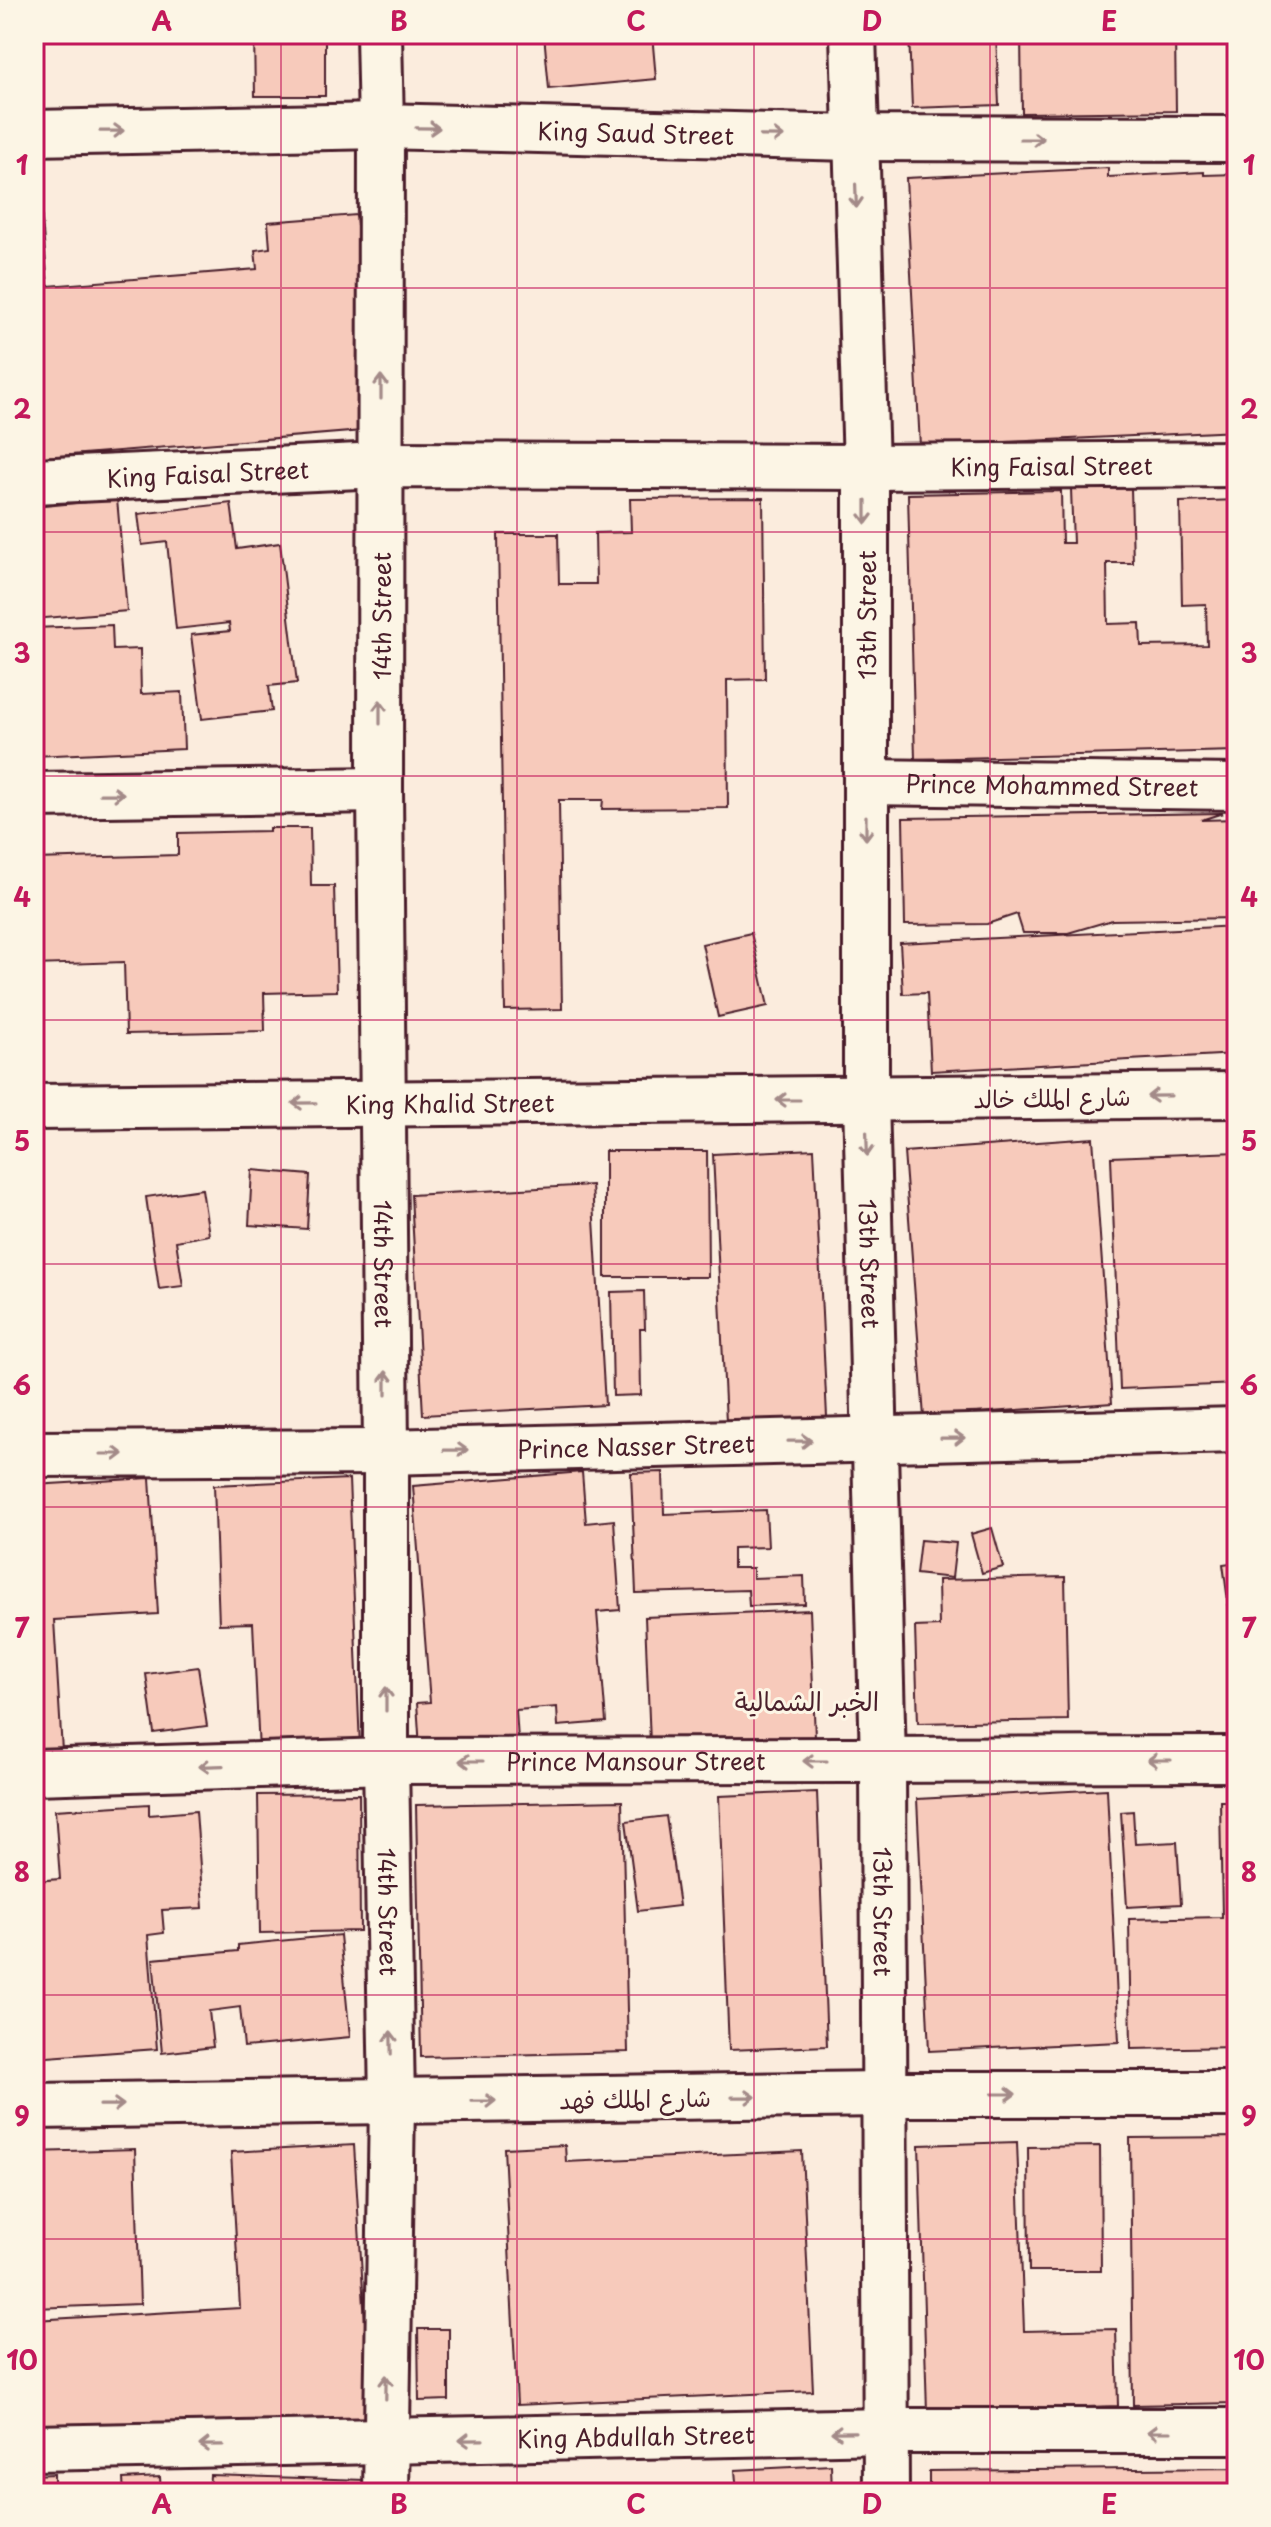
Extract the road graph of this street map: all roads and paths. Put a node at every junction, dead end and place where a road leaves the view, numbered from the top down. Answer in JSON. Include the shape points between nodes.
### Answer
{"nodes":[{"id":1,"x":379,"y":34,"type":"edge"},
{"id":2,"x":853,"y":34,"type":"edge"},
{"id":3,"x":381,"y":126,"type":"junction"},
{"id":4,"x":34,"y":133,"type":"edge"},
{"id":5,"x":854,"y":138,"type":"junction"},
{"id":6,"x":1237,"y":139,"type":"edge"},
{"id":7,"x":1237,"y":464,"type":"edge"},
{"id":8,"x":381,"y":465,"type":"junction"},
{"id":9,"x":866,"y":467,"type":"junction"},
{"id":10,"x":34,"y":481,"type":"edge"},
{"id":11,"x":866,"y":782,"type":"junction"},
{"id":12,"x":1237,"y":787,"type":"edge"},
{"id":13,"x":380,"y":790,"type":"junction"},
{"id":14,"x":34,"y":795,"type":"edge"},
{"id":15,"x":1237,"y":1095,"type":"edge"},
{"id":16,"x":866,"y":1099,"type":"junction"},
{"id":17,"x":384,"y":1102,"type":"junction"},
{"id":18,"x":34,"y":1107,"type":"edge"},
{"id":19,"x":1237,"y":1430,"type":"edge"},
{"id":20,"x":875,"y":1440,"type":"junction"},
{"id":21,"x":386,"y":1452,"type":"junction"},
{"id":22,"x":34,"y":1454,"type":"edge"},
{"id":23,"x":1237,"y":1759,"type":"edge"},
{"id":24,"x":386,"y":1761,"type":"junction"},
{"id":25,"x":883,"y":1761,"type":"junction"},
{"id":26,"x":34,"y":1772,"type":"edge"},
{"id":27,"x":884,"y":2094,"type":"junction"},
{"id":28,"x":1237,"y":2094,"type":"edge"},
{"id":29,"x":392,"y":2102,"type":"junction"},
{"id":30,"x":34,"y":2106,"type":"edge"},
{"id":31,"x":886,"y":2431,"type":"junction"},
{"id":32,"x":1237,"y":2431,"type":"edge"},
{"id":33,"x":385,"y":2441,"type":"junction"},
{"id":34,"x":34,"y":2448,"type":"edge"},
{"id":35,"x":386,"y":2493,"type":"edge"},
{"id":36,"x":886,"y":2493,"type":"edge"}],
"edges":[{"from":1,"to":3,"type":"street","name":"14th Street"},
{"from":2,"to":5,"type":"street","name":"13th Street"},
{"from":4,"to":3,"type":"street","name":"King Saud Street","one_way":true},
{"from":3,"to":5,"type":"street","name":"King Saud Street","one_way":true},
{"from":8,"to":3,"type":"street","name":"14th Street","one_way":true},
{"from":5,"to":6,"type":"street","name":"King Saud Street","one_way":true},
{"from":5,"to":9,"type":"street","name":"13th Street","one_way":true},
{"from":7,"to":9,"type":"street","name":"King Faisal Street"},
{"from":8,"to":9,"type":"street","name":"King Faisal Street"},
{"from":8,"to":10,"type":"street","name":"King Faisal Street"},
{"from":13,"to":8,"type":"street","name":"14th Street","one_way":true},
{"from":9,"to":11,"type":"street","name":"13th Street","one_way":true},
{"from":11,"to":12,"type":"street","name":"Prince Mohammed Street"},
{"from":11,"to":16,"type":"street","name":"13th Street","one_way":true},
{"from":14,"to":13,"type":"street","one_way":true},
{"from":13,"to":17,"type":"street","name":"14th Street"},
{"from":15,"to":16,"type":"street","name":"شارع الملك خالد","one_way":true},
{"from":16,"to":17,"type":"street","name":"King Khalid Street","one_way":true},
{"from":16,"to":20,"type":"street","name":"13th Street","one_way":true},
{"from":17,"to":18,"type":"street","name":"King Khalid Street","one_way":true},
{"from":21,"to":17,"type":"street","name":"14th Street","one_way":true},
{"from":20,"to":19,"type":"street","name":"Prince Nasser Street","one_way":true},
{"from":21,"to":20,"type":"street","name":"Prince Nasser Street","one_way":true},
{"from":20,"to":25,"type":"street","name":"13th Street"},
{"from":22,"to":21,"type":"street","name":"Prince Nasser Street","one_way":true},
{"from":24,"to":21,"type":"street","name":"14th Street","one_way":true},
{"from":23,"to":25,"type":"street","name":"Prince Mansour Street","one_way":true},
{"from":25,"to":24,"type":"street","name":"Prince Mansour Street","one_way":true},
{"from":24,"to":26,"type":"street","name":"Prince Mansour Street","one_way":true},
{"from":29,"to":24,"type":"street","name":"14th Street","one_way":true},
{"from":25,"to":27,"type":"street","name":"13th Street"},
{"from":27,"to":28,"type":"street","name":"شارع الملك فهد","one_way":true},
{"from":29,"to":27,"type":"street","name":"شارع الملك فهد","one_way":true},
{"from":27,"to":31,"type":"street","name":"13th Street"},
{"from":30,"to":29,"type":"street","name":"شارع الملك فهد","one_way":true},
{"from":33,"to":29,"type":"street","name":"14th Street","one_way":true},
{"from":32,"to":31,"type":"street","name":"King Abdullah Street","one_way":true},
{"from":31,"to":33,"type":"street","name":"King Abdullah Street","one_way":true},
{"from":31,"to":36,"type":"street","name":"13th Street"},
{"from":33,"to":34,"type":"street","name":"King Abdullah Street","one_way":true},
{"from":33,"to":35,"type":"street","name":"14th Street"}]}
